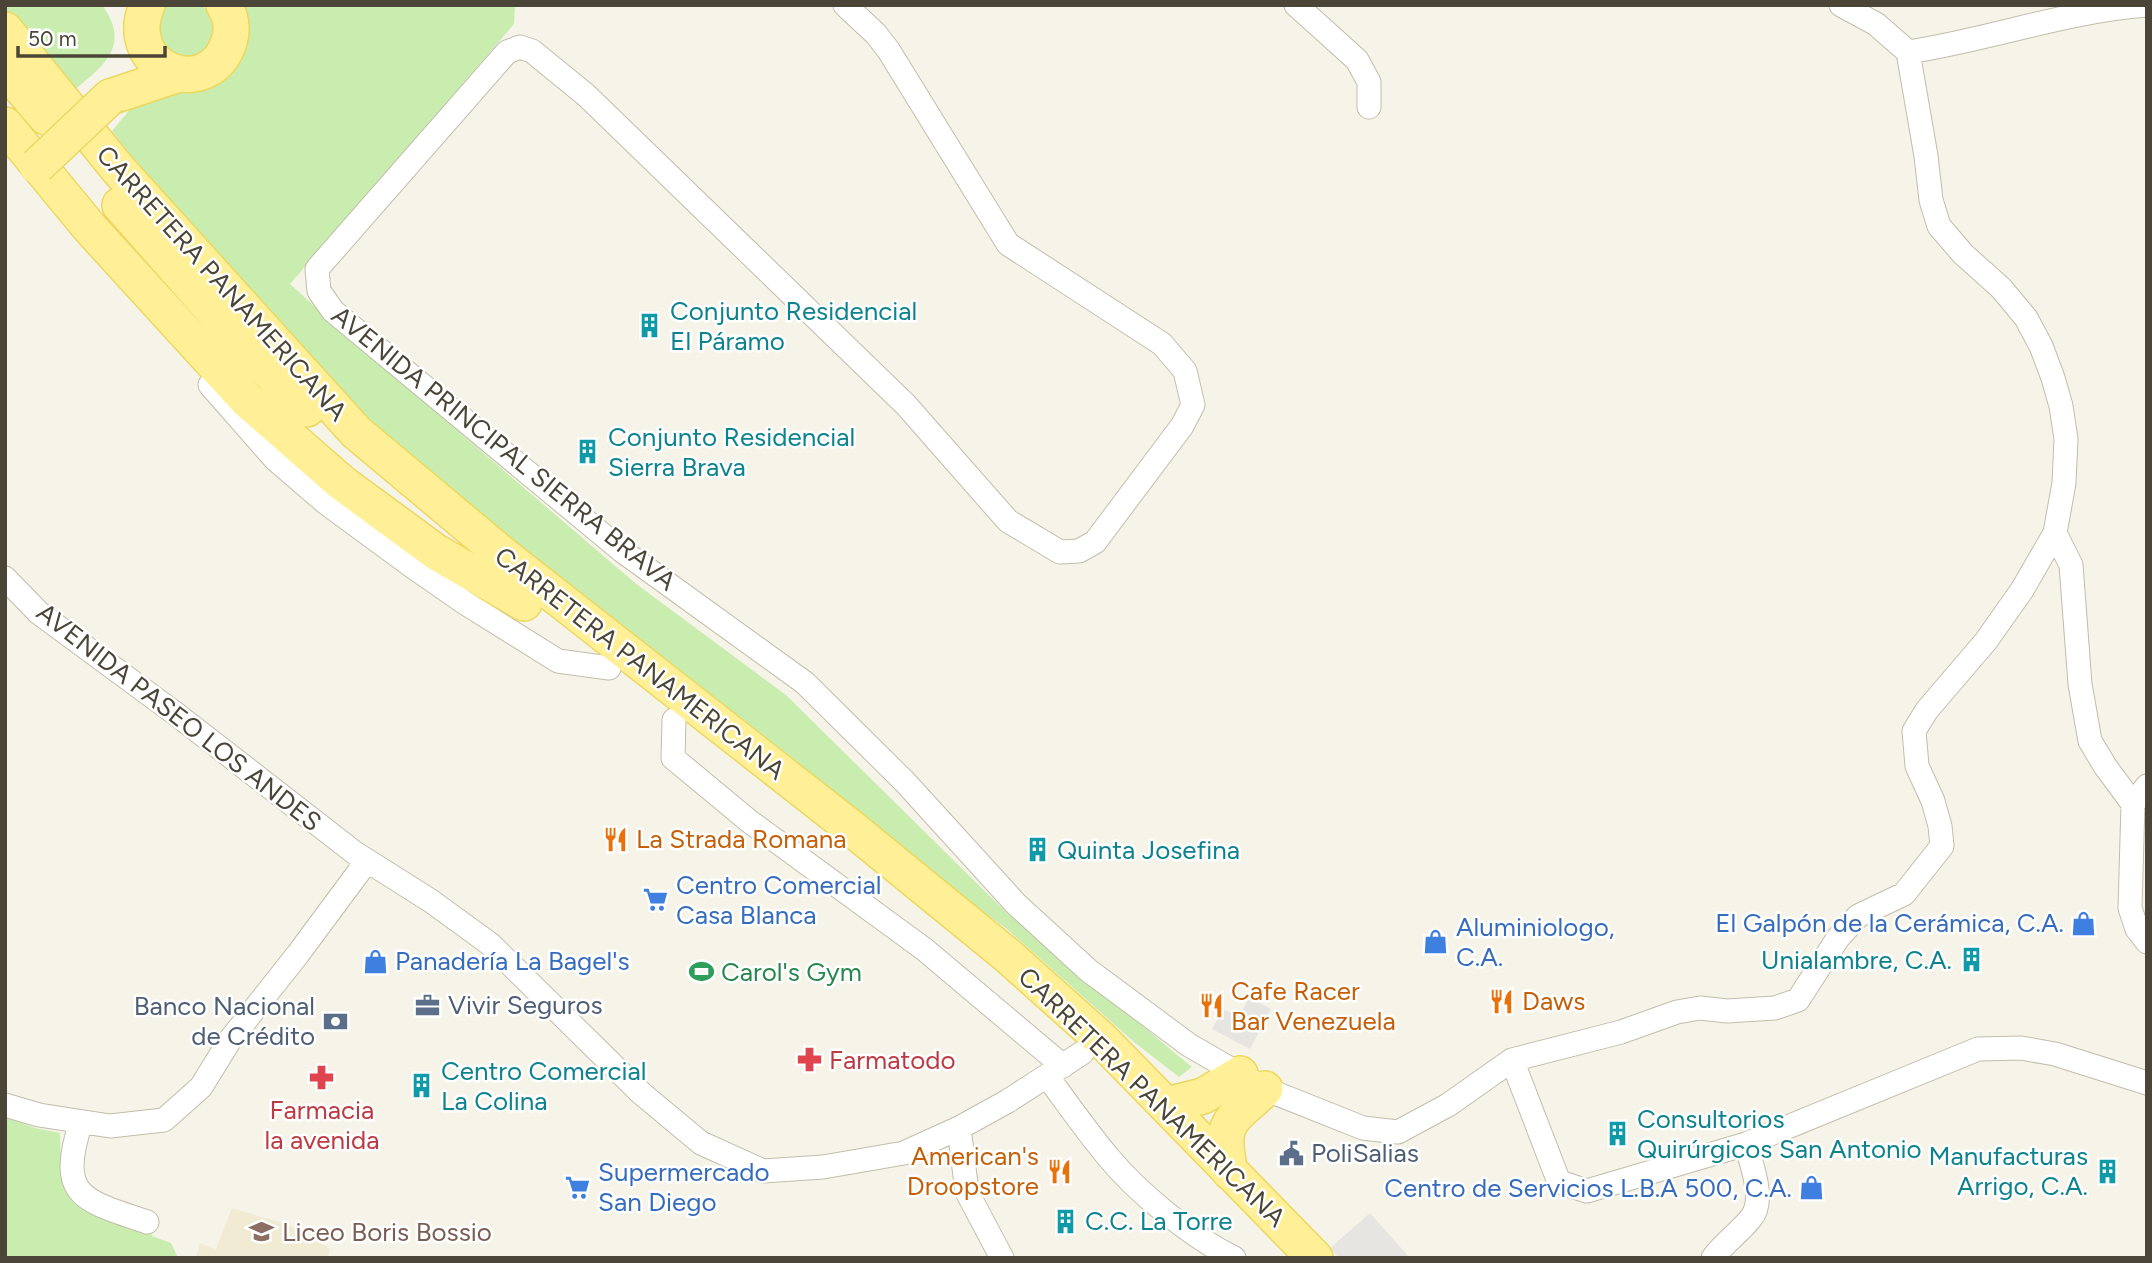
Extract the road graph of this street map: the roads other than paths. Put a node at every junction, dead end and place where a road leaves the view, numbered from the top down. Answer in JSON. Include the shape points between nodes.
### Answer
{"nodes":[{"id":1,"x":224,"y":5,"type":"edge"},
{"id":2,"x":845,"y":5,"type":"edge"},
{"id":3,"x":1296,"y":5,"type":"edge"},
{"id":4,"x":1840,"y":5,"type":"edge"},
{"id":5,"x":2147,"y":5,"type":"edge"},
{"id":6,"x":141,"y":16,"type":"edge"},
{"id":7,"x":5,"y":30,"type":"edge"},
{"id":8,"x":1908,"y":52,"type":"junction"},
{"id":9,"x":5,"y":69,"type":"edge"},
{"id":10,"x":179,"y":74,"type":"junction"},
{"id":11,"x":110,"y":97,"type":"junction"},
{"id":12,"x":1369,"y":107,"type":"dead end"},
{"id":13,"x":5,"y":125,"type":"edge"},
{"id":14,"x":5,"y":151,"type":"edge"},
{"id":15,"x":37,"y":166,"type":"junction"},
{"id":16,"x":2055,"y":533,"type":"junction"},
{"id":17,"x":5,"y":578,"type":"edge"},
{"id":18,"x":524,"y":603,"type":"junction"},
{"id":19,"x":609,"y":668,"type":"junction"},
{"id":20,"x":2140,"y":795,"type":"edge"},
{"id":21,"x":361,"y":857,"type":"junction"},
{"id":22,"x":2147,"y":942,"type":"edge"},
{"id":23,"x":1512,"y":1060,"type":"junction"},
{"id":24,"x":1064,"y":1065,"type":"junction"},
{"id":25,"x":1252,"y":1082,"type":"junction"},
{"id":26,"x":2147,"y":1083,"type":"edge"},
{"id":27,"x":5,"y":1105,"type":"edge"},
{"id":28,"x":1167,"y":1105,"type":"junction"},
{"id":29,"x":81,"y":1122,"type":"junction"},
{"id":30,"x":959,"y":1128,"type":"junction"},
{"id":31,"x":1746,"y":1144,"type":"junction"},
{"id":32,"x":1230,"y":1172,"type":"junction"},
{"id":33,"x":147,"y":1222,"type":"dead end"},
{"id":34,"x":1002,"y":1258,"type":"edge"},
{"id":35,"x":1234,"y":1258,"type":"edge"},
{"id":36,"x":1281,"y":1258,"type":"edge"},
{"id":37,"x":1315,"y":1258,"type":"edge"},
{"id":38,"x":1713,"y":1258,"type":"edge"}],
"edges":[{"from":1,"to":10,"type":"main road","via":[[231,23],[226,50],[206,70]]},
{"from":2,"to":25,"type":"street","name":"AVENIDA PRINCIPAL SIERRA BRAVA","via":[[889,51],[1008,244],[1162,344],[1185,371],[1193,405],[1096,542],[1079,551],[1060,552],[1008,521],[906,405],[586,95],[532,51],[520,47],[507,52],[317,269],[319,291],[333,311],[621,550],[805,683],[905,782],[1016,904],[1088,970],[1189,1045]]},
{"from":3,"to":12,"type":"street","via":[[1357,60],[1369,82]]},
{"from":4,"to":8,"type":"street","via":[[1877,24]]},
{"from":5,"to":8,"type":"street"},
{"from":6,"to":10,"type":"main road","via":[[145,49],[154,61]]},
{"from":6,"to":11,"type":"main road"},
{"from":7,"to":28,"type":"main road","name":"CARRETERA PANAMERICANA","via":[[118,169],[356,432],[503,555],[1007,955]]},
{"from":8,"to":16,"type":"street","via":[[1938,226],[2026,318],[2053,378],[2066,439]]},
{"from":9,"to":18,"type":"main road","name":"CARRETERA PANAMERICANA","via":[[254,357],[395,492]]},
{"from":10,"to":11,"type":"main road"},
{"from":11,"to":15,"type":"main road","bridge":true},
{"from":13,"to":15,"type":"main road"},
{"from":14,"to":19,"type":"street","via":[[275,459],[326,503],[465,603],[558,661]]},
{"from":15,"to":18,"type":"main road","via":[[247,400],[342,482],[436,552]]},
{"from":16,"to":20,"type":"street","via":[[2071,565],[2080,684],[2090,741]]},
{"from":16,"to":23,"type":"street","via":[[2022,590],[1913,731],[1917,766],[1933,801],[1942,846],[1904,894],[1858,916],[1798,1000],[1775,1008],[1677,1012],[1621,1032]]},
{"from":17,"to":21,"type":"street","name":"AVENIDA PASEO LOS ANDES","via":[[39,613]]},
{"from":18,"to":19,"type":"main road","name":"CARRETERA PANAMERICANA"},
{"from":19,"to":24,"type":"main road","name":"CARRETERA PANAMERICANA","via":[[993,973]]},
{"from":20,"to":22,"type":"street","via":[[2130,908]]},
{"from":21,"to":29,"type":"street","via":[[298,954],[230,1040],[201,1087],[164,1120],[110,1126]]},
{"from":21,"to":30,"type":"street","name":"AVENIDA PASEO LOS ANDES","via":[[490,944],[641,1093],[701,1143],[763,1171],[823,1167],[904,1153]]},
{"from":23,"to":25,"type":"street","via":[[1448,1105],[1398,1132],[1363,1128]]},
{"from":23,"to":31,"type":"street","via":[[1559,1182],[1587,1191]]},
{"from":24,"to":30,"type":"street","name":"AVENIDA PASEO LOS ANDES"},
{"from":24,"to":35,"type":"street","via":[[1110,1159],[1166,1212]]},
{"from":24,"to":36,"type":"main road","name":"CARRETERA PANAMERICANA"},
{"from":25,"to":28,"type":"main road"},
{"from":25,"to":32,"type":"main road","via":[[1223,1142]]},
{"from":26,"to":31,"type":"street","via":[[2055,1054],[2021,1048],[1978,1049]]},
{"from":27,"to":29,"type":"street"},
{"from":28,"to":32,"type":"main road","name":"CARRETERA PANAMERICANA"},
{"from":29,"to":33,"type":"street","via":[[72,1149],[72,1182],[86,1198]]},
{"from":30,"to":34,"type":"street","via":[[967,1192]]},
{"from":31,"to":38,"type":"street","via":[[1758,1191],[1753,1216]]},
{"from":32,"to":37,"type":"main road","name":"CARRETERA PANAMERICANA"}]}
